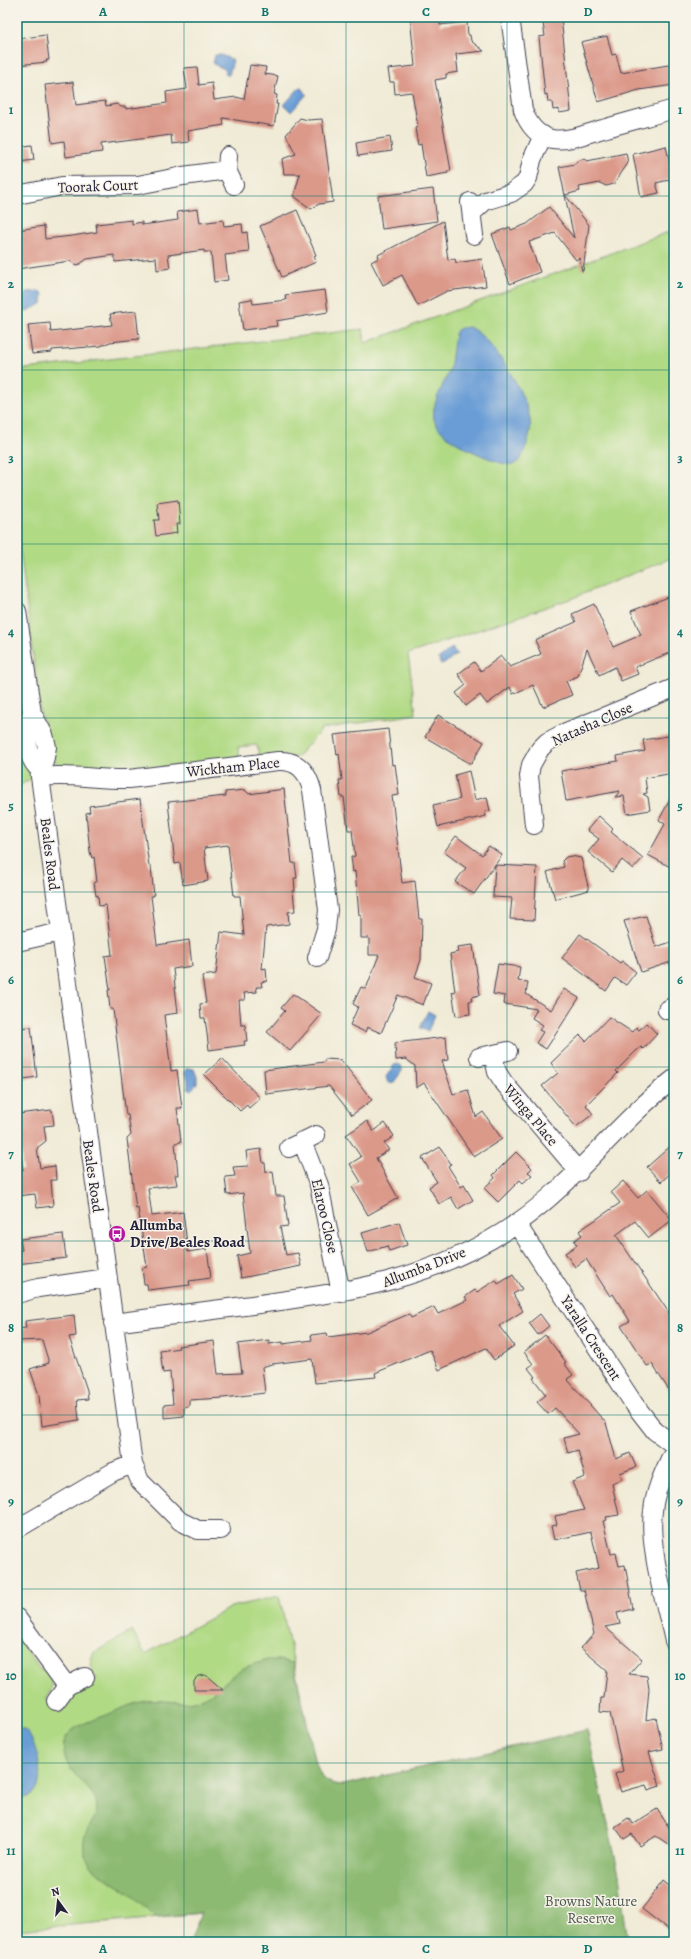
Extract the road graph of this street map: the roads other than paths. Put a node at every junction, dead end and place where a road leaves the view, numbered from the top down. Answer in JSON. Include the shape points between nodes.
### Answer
{"nodes":[{"id":1,"x":510,"y":17,"type":"edge"},
{"id":2,"x":674,"y":109,"type":"edge"},
{"id":3,"x":543,"y":135,"type":"junction"},
{"id":4,"x":230,"y":170,"type":"dead end"},
{"id":5,"x":17,"y":195,"type":"edge"},
{"id":6,"x":474,"y":235,"type":"dead end"},
{"id":7,"x":17,"y":611,"type":"edge"},
{"id":8,"x":674,"y":688,"type":"edge"},
{"id":9,"x":40,"y":773,"type":"junction"},
{"id":10,"x":534,"y":825,"type":"dead end"},
{"id":11,"x":60,"y":932,"type":"junction"},
{"id":12,"x":17,"y":942,"type":"edge"},
{"id":13,"x":317,"y":958,"type":"dead end"},
{"id":14,"x":493,"y":1054,"type":"dead end"},
{"id":15,"x":674,"y":1079,"type":"edge"},
{"id":16,"x":302,"y":1142,"type":"dead end"},
{"id":17,"x":579,"y":1172,"type":"junction"},
{"id":18,"x":516,"y":1223,"type":"junction"},
{"id":19,"x":107,"y":1278,"type":"junction"},
{"id":20,"x":341,"y":1293,"type":"junction"},
{"id":21,"x":17,"y":1294,"type":"edge"},
{"id":22,"x":113,"y":1323,"type":"junction"},
{"id":23,"x":674,"y":1445,"type":"edge"},
{"id":24,"x":674,"y":1450,"type":"edge"},
{"id":25,"x":133,"y":1464,"type":"junction"},
{"id":26,"x":17,"y":1529,"type":"edge"},
{"id":27,"x":221,"y":1530,"type":"dead end"},
{"id":28,"x":17,"y":1618,"type":"edge"},
{"id":29,"x":674,"y":1641,"type":"edge"},
{"id":30,"x":85,"y":1676,"type":"dead end"},
{"id":31,"x":66,"y":1686,"type":"junction"},
{"id":32,"x":56,"y":1701,"type":"dead end"}],
"edges":[{"from":1,"to":3,"type":"street","via":[[523,110],[531,126]]},
{"from":2,"to":3,"type":"street","via":[[570,138],[552,139]]},
{"from":3,"to":6,"type":"street","via":[[524,184],[511,193],[471,206]]},
{"from":4,"to":5,"type":"street","name":"Toorak Court","via":[[138,185],[62,186]]},
{"from":7,"to":9,"type":"street","name":"Beales Road","via":[[32,713],[44,735],[47,747]]},
{"from":8,"to":10,"type":"street","name":"Natasha Close","via":[[547,742],[531,765],[529,776]]},
{"from":9,"to":11,"type":"street","name":"Beales Road"},
{"from":9,"to":13,"type":"street","name":"Wickham Place","via":[[129,779],[278,761],[296,764],[308,775],[312,790],[327,903],[326,929]]},
{"from":11,"to":12,"type":"street"},
{"from":11,"to":19,"type":"street","name":"Beales Road"},
{"from":14,"to":17,"type":"street","name":"Winga Place","via":[[497,1072],[504,1083]]},
{"from":15,"to":17,"type":"street","name":"Allumba Drive","via":[[638,1109]]},
{"from":16,"to":20,"type":"street","name":"Elaroo Close","via":[[321,1192]]},
{"from":17,"to":18,"type":"street","name":"Allumba Drive"},
{"from":18,"to":20,"type":"street","name":"Allumba Drive","via":[[467,1252],[425,1270],[386,1283]]},
{"from":18,"to":23,"type":"street","name":"Yaralla Crescent","via":[[637,1409],[655,1431]]},
{"from":19,"to":21,"type":"street","via":[[50,1285]]},
{"from":19,"to":22,"type":"street","name":"Beales Road"},
{"from":20,"to":22,"type":"street","name":"Allumba Drive"},
{"from":22,"to":25,"type":"street","name":"Beales Road"},
{"from":24,"to":29,"type":"street","via":[[657,1491],[652,1512],[652,1534]]},
{"from":25,"to":26,"type":"street","via":[[116,1470]]},
{"from":25,"to":27,"type":"street","name":"Beales Road","via":[[140,1481],[180,1521],[198,1530]]},
{"from":28,"to":31,"type":"street"},
{"from":30,"to":31,"type":"street"},
{"from":31,"to":32,"type":"street"}]}
